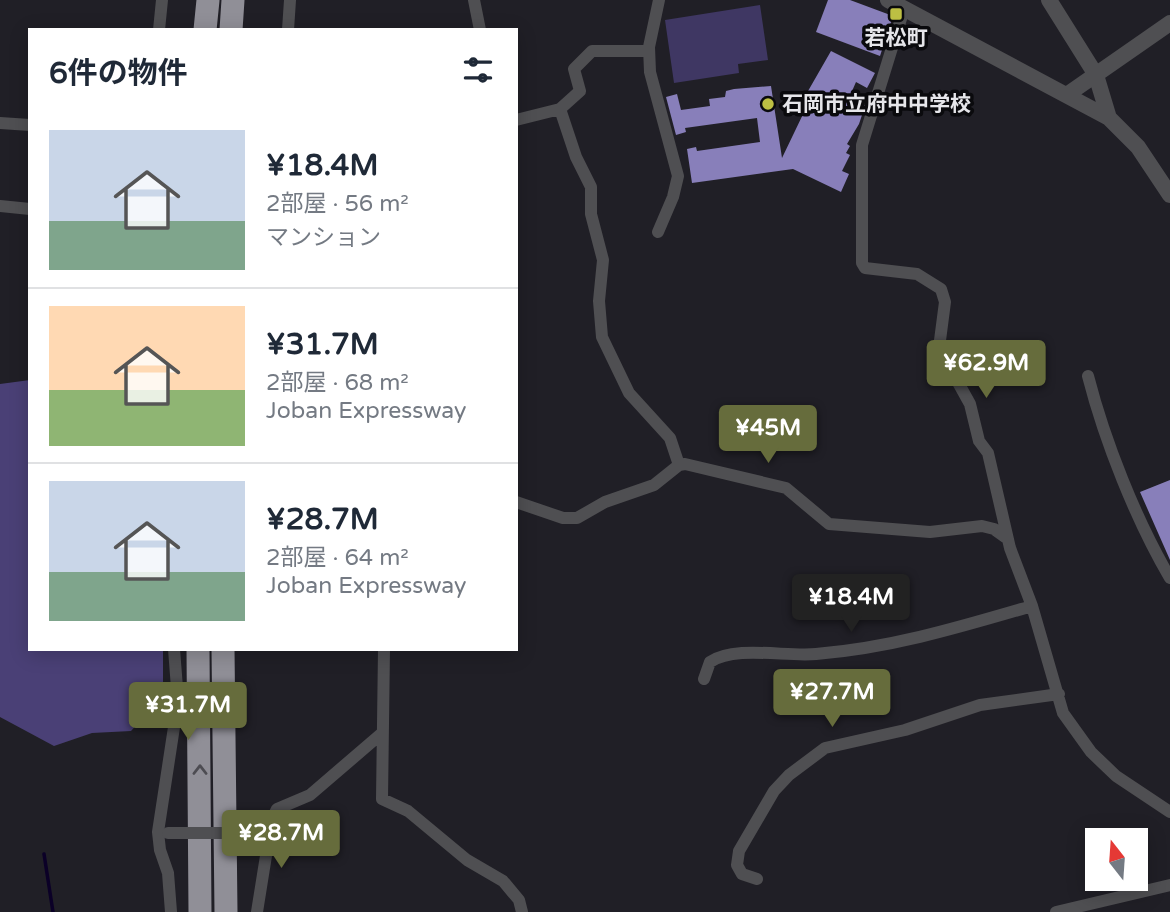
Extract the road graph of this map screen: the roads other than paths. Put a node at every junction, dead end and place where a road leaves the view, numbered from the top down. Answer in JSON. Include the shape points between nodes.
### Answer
{"nodes":[{"id":1,"x":162,"y":0,"type":"edge"},
{"id":2,"x":208,"y":0,"type":"edge"},
{"id":3,"x":233,"y":0,"type":"edge"},
{"id":4,"x":290,"y":0,"type":"edge"},
{"id":5,"x":474,"y":0,"type":"edge"},
{"id":6,"x":659,"y":0,"type":"edge"},
{"id":7,"x":888,"y":0,"type":"edge"},
{"id":8,"x":1049,"y":0,"type":"edge"},
{"id":9,"x":904,"y":9,"type":"junction"},
{"id":10,"x":1170,"y":23,"type":"edge"},
{"id":11,"x":159,"y":28,"type":"edge"},
{"id":12,"x":205,"y":28,"type":"edge"},
{"id":13,"x":231,"y":28,"type":"edge"},
{"id":14,"x":288,"y":28,"type":"edge"},
{"id":15,"x":480,"y":28,"type":"edge"},
{"id":16,"x":649,"y":51,"type":"junction"},
{"id":17,"x":1096,"y":75,"type":"junction"},
{"id":18,"x":1068,"y":94,"type":"junction"},
{"id":19,"x":560,"y":109,"type":"junction"},
{"id":20,"x":1109,"y":118,"type":"junction"},
{"id":21,"x":518,"y":120,"type":"edge"},
{"id":22,"x":0,"y":123,"type":"edge"},
{"id":23,"x":28,"y":125,"type":"edge"},
{"id":24,"x":1170,"y":195,"type":"edge"},
{"id":25,"x":0,"y":206,"type":"edge"},
{"id":26,"x":28,"y":209,"type":"edge"},
{"id":27,"x":658,"y":232,"type":"dead end"},
{"id":28,"x":1088,"y":376,"type":"dead end"},
{"id":29,"x":679,"y":465,"type":"junction"},
{"id":30,"x":518,"y":503,"type":"edge"},
{"id":31,"x":1008,"y":539,"type":"junction"},
{"id":32,"x":1170,"y":578,"type":"edge"},
{"id":33,"x":1032,"y":606,"type":"junction"},
{"id":34,"x":174,"y":651,"type":"edge"},
{"id":35,"x":198,"y":651,"type":"edge"},
{"id":36,"x":223,"y":651,"type":"edge"},
{"id":37,"x":384,"y":651,"type":"edge"},
{"id":38,"x":704,"y":679,"type":"dead end"},
{"id":39,"x":1059,"y":694,"type":"junction"},
{"id":40,"x":381,"y":734,"type":"junction"},
{"id":41,"x":1170,"y":812,"type":"edge"},
{"id":42,"x":263,"y":831,"type":"junction"},
{"id":43,"x":163,"y":833,"type":"junction"},
{"id":44,"x":757,"y":879,"type":"dead end"},
{"id":45,"x":1170,"y":885,"type":"edge"},
{"id":46,"x":171,"y":912,"type":"edge"},
{"id":47,"x":200,"y":912,"type":"edge"},
{"id":48,"x":226,"y":912,"type":"edge"},
{"id":49,"x":257,"y":912,"type":"edge"},
{"id":50,"x":522,"y":912,"type":"edge"},
{"id":51,"x":1056,"y":912,"type":"edge"}],
"edges":[{"from":1,"to":11,"type":"street"},
{"from":2,"to":12,"type":"highway"},
{"from":3,"to":13,"type":"highway"},
{"from":4,"to":14,"type":"street"},
{"from":5,"to":15,"type":"street"},
{"from":6,"to":16,"type":"street"},
{"from":7,"to":9,"type":"street"},
{"from":8,"to":17,"type":"street"},
{"from":9,"to":18,"type":"street"},
{"from":9,"to":31,"type":"street","via":[[862,145],[861,256],[865,268],[917,274],[941,289],[945,302],[939,348],[970,404],[979,441],[988,453]]},
{"from":10,"to":17,"type":"street"},
{"from":16,"to":19,"type":"street","via":[[592,51],[574,69],[580,91]]},
{"from":16,"to":27,"type":"street","via":[[657,104],[678,177]]},
{"from":17,"to":18,"type":"street"},
{"from":17,"to":20,"type":"street"},
{"from":18,"to":20,"type":"street"},
{"from":19,"to":21,"type":"street"},
{"from":19,"to":29,"type":"street","via":[[591,187],[591,214],[603,260],[602,337],[629,393],[670,438]]},
{"from":20,"to":24,"type":"street","via":[[1138,147]]},
{"from":22,"to":23,"type":"street"},
{"from":25,"to":26,"type":"street"},
{"from":28,"to":32,"type":"street","via":[[1128,491]]},
{"from":29,"to":30,"type":"street","via":[[654,485],[605,502],[577,518]]},
{"from":29,"to":31,"type":"street","via":[[786,488],[829,524],[930,532],[982,526]]},
{"from":31,"to":33,"type":"street"},
{"from":33,"to":38,"type":"street","via":[[871,648],[814,654],[726,654],[710,662]]},
{"from":33,"to":39,"type":"street"},
{"from":34,"to":43,"type":"street","via":[[178,701]]},
{"from":47,"to":35,"type":"highway","one_way":true},
{"from":36,"to":48,"type":"highway"},
{"from":37,"to":40,"type":"street"},
{"from":39,"to":41,"type":"street","via":[[1063,713],[1091,752],[1116,776]]},
{"from":39,"to":44,"type":"street","via":[[980,705],[905,730],[825,748],[774,791],[739,851],[737,865],[742,874]]},
{"from":40,"to":42,"type":"street","via":[[310,795],[277,809]]},
{"from":40,"to":50,"type":"street","via":[[382,799],[408,811],[467,860],[503,881],[519,900]]},
{"from":42,"to":43,"type":"street","bridge":true},
{"from":42,"to":49,"type":"street","via":[[269,837]]},
{"from":43,"to":46,"type":"street","via":[[160,850],[169,873]]},
{"from":45,"to":51,"type":"street"}]}
